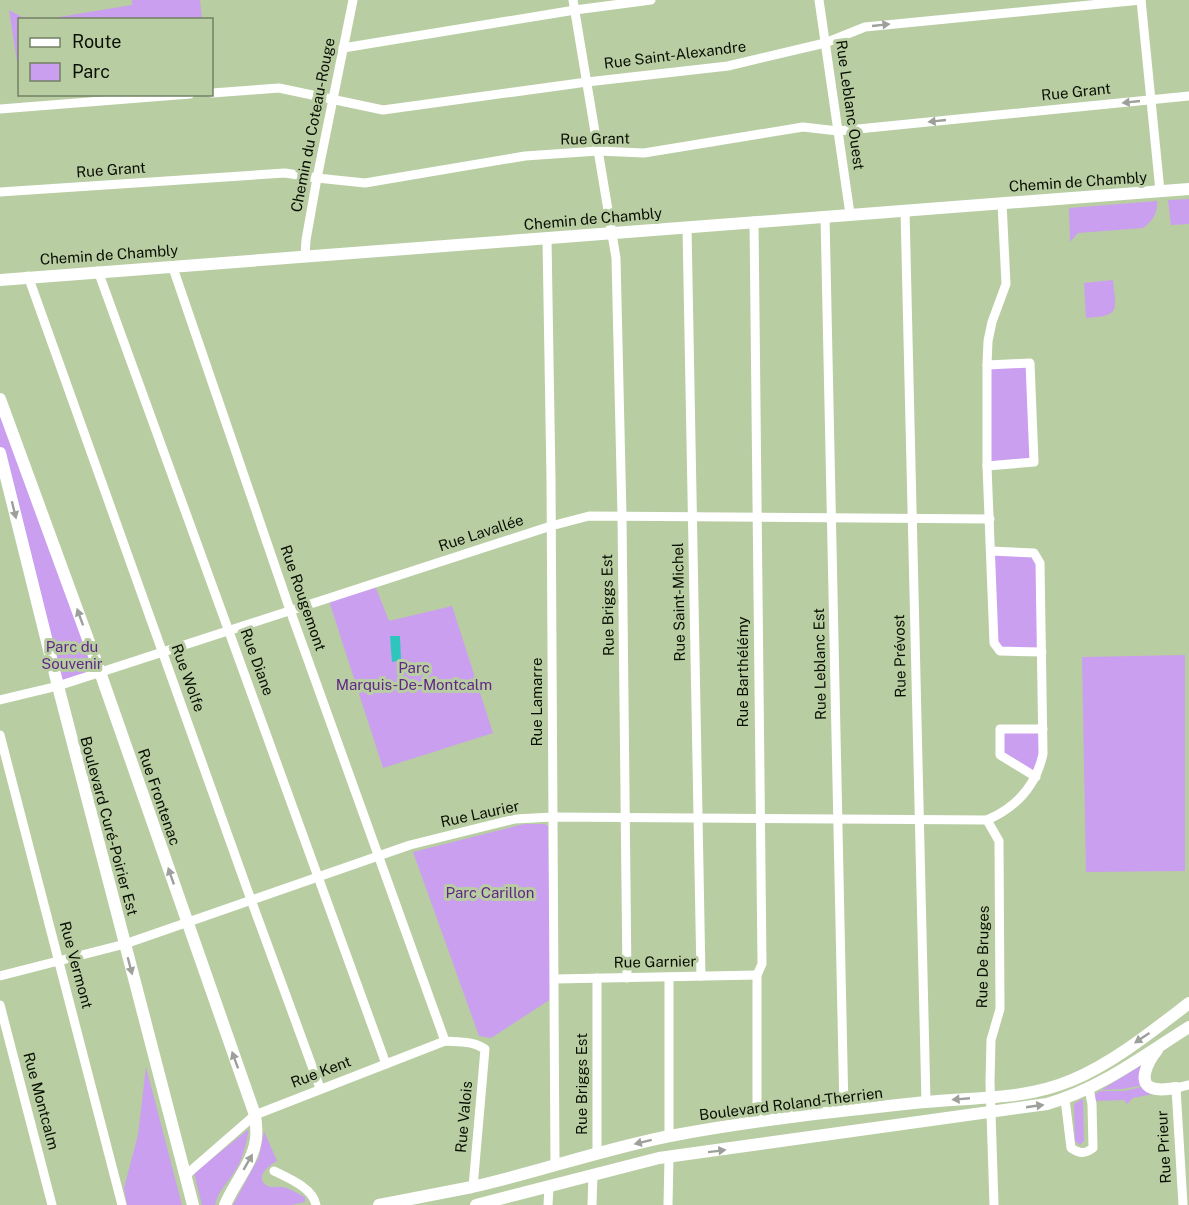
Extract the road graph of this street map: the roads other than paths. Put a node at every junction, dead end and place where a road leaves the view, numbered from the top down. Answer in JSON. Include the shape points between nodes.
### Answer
{"nodes":[{"id":1,"x":353,"y":0,"type":"edge"},
{"id":2,"x":573,"y":0,"type":"edge"},
{"id":3,"x":651,"y":0,"type":"edge"},
{"id":4,"x":819,"y":0,"type":"edge"},
{"id":5,"x":1141,"y":0,"type":"edge"},
{"id":6,"x":575,"y":10,"type":"junction"},
{"id":7,"x":825,"y":43,"type":"junction"},
{"id":8,"x":343,"y":48,"type":"junction"},
{"id":9,"x":587,"y":82,"type":"junction"},
{"id":10,"x":213,"y":93,"type":"edge"},
{"id":11,"x":165,"y":96,"type":"edge"},
{"id":12,"x":1189,"y":96,"type":"edge"},
{"id":13,"x":332,"y":100,"type":"junction"},
{"id":14,"x":1151,"y":100,"type":"junction"},
{"id":15,"x":0,"y":109,"type":"edge"},
{"id":16,"x":838,"y":131,"type":"junction"},
{"id":17,"x":598,"y":151,"type":"junction"},
{"id":18,"x":317,"y":178,"type":"junction"},
{"id":19,"x":1189,"y":189,"type":"edge"},
{"id":20,"x":1160,"y":191,"type":"junction"},
{"id":21,"x":0,"y":192,"type":"edge"},
{"id":22,"x":1002,"y":203,"type":"junction"},
{"id":23,"x":905,"y":210,"type":"junction"},
{"id":24,"x":850,"y":214,"type":"junction"},
{"id":25,"x":825,"y":216,"type":"junction"},
{"id":26,"x":754,"y":221,"type":"junction"},
{"id":27,"x":687,"y":226,"type":"junction"},
{"id":28,"x":612,"y":232,"type":"junction"},
{"id":29,"x":547,"y":239,"type":"junction"},
{"id":30,"x":305,"y":256,"type":"junction"},
{"id":31,"x":172,"y":266,"type":"junction"},
{"id":32,"x":98,"y":271,"type":"junction"},
{"id":33,"x":28,"y":276,"type":"junction"},
{"id":34,"x":0,"y":280,"type":"edge"},
{"id":35,"x":987,"y":365,"type":"junction"},
{"id":36,"x":0,"y":399,"type":"edge"},
{"id":37,"x":0,"y":453,"type":"edge"},
{"id":38,"x":987,"y":466,"type":"junction"},
{"id":39,"x":622,"y":516,"type":"junction"},
{"id":40,"x":692,"y":517,"type":"junction"},
{"id":41,"x":757,"y":517,"type":"junction"},
{"id":42,"x":832,"y":518,"type":"junction"},
{"id":43,"x":912,"y":518,"type":"junction"},
{"id":44,"x":990,"y":519,"type":"junction"},
{"id":45,"x":551,"y":526,"type":"junction"},
{"id":46,"x":991,"y":551,"type":"junction"},
{"id":47,"x":290,"y":610,"type":"junction"},
{"id":48,"x":230,"y":630,"type":"junction"},
{"id":49,"x":163,"y":652,"type":"junction"},
{"id":50,"x":1042,"y":652,"type":"junction"},
{"id":51,"x":100,"y":672,"type":"junction"},
{"id":52,"x":58,"y":686,"type":"junction"},
{"id":53,"x":0,"y":700,"type":"edge"},
{"id":54,"x":1043,"y":729,"type":"junction"},
{"id":55,"x":0,"y":735,"type":"edge"},
{"id":56,"x":1036,"y":777,"type":"junction"},
{"id":57,"x":553,"y":817,"type":"junction"},
{"id":58,"x":625,"y":818,"type":"junction"},
{"id":59,"x":698,"y":819,"type":"junction"},
{"id":60,"x":759,"y":819,"type":"junction"},
{"id":61,"x":838,"y":819,"type":"junction"},
{"id":62,"x":918,"y":820,"type":"junction"},
{"id":63,"x":987,"y":820,"type":"junction"},
{"id":64,"x":379,"y":856,"type":"junction"},
{"id":65,"x":318,"y":878,"type":"junction"},
{"id":66,"x":251,"y":901,"type":"junction"},
{"id":67,"x":187,"y":922,"type":"junction"},
{"id":68,"x":124,"y":944,"type":"junction"},
{"id":69,"x":59,"y":962,"type":"junction"},
{"id":70,"x":757,"y":975,"type":"junction"},
{"id":71,"x":0,"y":976,"type":"edge"},
{"id":72,"x":700,"y":976,"type":"junction"},
{"id":73,"x":669,"y":977,"type":"junction"},
{"id":74,"x":597,"y":978,"type":"junction"},
{"id":75,"x":627,"y":978,"type":"junction"},
{"id":76,"x":555,"y":979,"type":"junction"},
{"id":77,"x":1189,"y":1003,"type":"edge"},
{"id":78,"x":0,"y":1005,"type":"edge"},
{"id":79,"x":1189,"y":1027,"type":"edge"},
{"id":80,"x":445,"y":1041,"type":"junction"},
{"id":81,"x":1162,"y":1044,"type":"junction"},
{"id":82,"x":485,"y":1049,"type":"joint"},
{"id":83,"x":386,"y":1064,"type":"junction"},
{"id":84,"x":1189,"y":1084,"type":"edge"},
{"id":85,"x":320,"y":1088,"type":"junction"},
{"id":86,"x":1176,"y":1088,"type":"junction"},
{"id":87,"x":1089,"y":1089,"type":"junction"},
{"id":88,"x":990,"y":1097,"type":"junction"},
{"id":89,"x":1065,"y":1099,"type":"junction"},
{"id":90,"x":926,"y":1102,"type":"junction"},
{"id":91,"x":844,"y":1112,"type":"junction"},
{"id":92,"x":992,"y":1112,"type":"junction"},
{"id":93,"x":255,"y":1115,"type":"junction"},
{"id":94,"x":757,"y":1121,"type":"junction"},
{"id":95,"x":669,"y":1136,"type":"junction"},
{"id":96,"x":597,"y":1154,"type":"junction"},
{"id":97,"x":669,"y":1157,"type":"junction"},
{"id":98,"x":555,"y":1165,"type":"junction"},
{"id":99,"x":274,"y":1171,"type":"dead end"},
{"id":100,"x":1185,"y":1172,"type":"edge"},
{"id":101,"x":593,"y":1174,"type":"junction"},
{"id":102,"x":186,"y":1175,"type":"junction"},
{"id":103,"x":473,"y":1187,"type":"junction"},
{"id":104,"x":549,"y":1187,"type":"junction"},
{"id":105,"x":413,"y":1201,"type":"edge"},
{"id":106,"x":122,"y":1204,"type":"edge"},
{"id":107,"x":52,"y":1205,"type":"edge"},
{"id":108,"x":193,"y":1205,"type":"edge"},
{"id":109,"x":225,"y":1205,"type":"edge"},
{"id":110,"x":316,"y":1205,"type":"edge"},
{"id":111,"x":379,"y":1205,"type":"edge"},
{"id":112,"x":480,"y":1205,"type":"edge"},
{"id":113,"x":548,"y":1205,"type":"edge"},
{"id":114,"x":592,"y":1205,"type":"edge"},
{"id":115,"x":668,"y":1205,"type":"edge"},
{"id":116,"x":994,"y":1205,"type":"edge"},
{"id":117,"x":1183,"y":1205,"type":"edge"}],
"edges":[{"from":1,"to":8,"type":"street","name":"Chemin du Coteau-Rouge"},
{"from":2,"to":6,"type":"street","name":"Rue Briggs Est"},
{"from":3,"to":6,"type":"street"},
{"from":4,"to":7,"type":"street","name":"Rue Leblanc Ouest"},
{"from":7,"to":5,"type":"street","name":"Rue Saint-Alexandre","one_way":true,"via":[[865,27]]},
{"from":5,"to":14,"type":"street"},
{"from":6,"to":8,"type":"street"},
{"from":6,"to":9,"type":"street","name":"Rue Briggs Est"},
{"from":7,"to":9,"type":"street","name":"Rue Saint-Alexandre","via":[[729,66]]},
{"from":7,"to":16,"type":"street","name":"Rue Leblanc Ouest"},
{"from":8,"to":13,"type":"street","name":"Chemin du Coteau-Rouge"},
{"from":9,"to":13,"type":"street","name":"Rue Saint-Alexandre","via":[[383,110]]},
{"from":9,"to":17,"type":"street","name":"Rue Briggs Est"},
{"from":10,"to":13,"type":"street","name":"Rue Saint-Alexandre","via":[[279,88]]},
{"from":11,"to":15,"type":"street"},
{"from":12,"to":14,"type":"street","name":"Rue Grant"},
{"from":13,"to":18,"type":"street","name":"Chemin du Coteau-Rouge"},
{"from":14,"to":16,"type":"street","name":"Rue Grant","one_way":true},
{"from":14,"to":20,"type":"street"},
{"from":16,"to":17,"type":"street","name":"Rue Grant","via":[[803,127],[644,153]]},
{"from":16,"to":24,"type":"street","name":"Rue Leblanc Ouest"},
{"from":17,"to":18,"type":"street","name":"Rue Grant","via":[[525,156],[365,183]]},
{"from":17,"to":28,"type":"street","name":"Rue Briggs Est"},
{"from":18,"to":21,"type":"street","name":"Rue Grant","via":[[285,173]]},
{"from":18,"to":30,"type":"street","name":"Chemin du Coteau-Rouge"},
{"from":19,"to":20,"type":"main road","name":"Chemin de Chambly"},
{"from":20,"to":22,"type":"main road","name":"Chemin de Chambly"},
{"from":22,"to":23,"type":"main road","name":"Chemin de Chambly"},
{"from":22,"to":35,"type":"street","via":[[1006,284],[992,322]]},
{"from":23,"to":24,"type":"main road","name":"Chemin de Chambly"},
{"from":23,"to":43,"type":"street","name":"Rue Prévost"},
{"from":24,"to":25,"type":"main road","name":"Chemin de Chambly"},
{"from":25,"to":26,"type":"main road","name":"Chemin de Chambly"},
{"from":25,"to":42,"type":"street","name":"Rue Leblanc Est"},
{"from":26,"to":27,"type":"main road","name":"Chemin de Chambly"},
{"from":26,"to":41,"type":"street","name":"Rue Barthélémy"},
{"from":27,"to":28,"type":"main road","name":"Chemin de Chambly"},
{"from":27,"to":40,"type":"street","name":"Rue Saint-Michel"},
{"from":28,"to":29,"type":"main road","name":"Chemin de Chambly"},
{"from":28,"to":39,"type":"street","name":"Rue Briggs Est","via":[[616,258]]},
{"from":29,"to":30,"type":"main road","name":"Chemin de Chambly"},
{"from":29,"to":45,"type":"street","name":"Rue Lamarre"},
{"from":30,"to":31,"type":"main road","name":"Chemin de Chambly"},
{"from":31,"to":32,"type":"main road","name":"Chemin de Chambly"},
{"from":31,"to":47,"type":"street","name":"Rue Rougemont"},
{"from":32,"to":33,"type":"main road","name":"Chemin de Chambly"},
{"from":32,"to":48,"type":"street","name":"Rue Diane"},
{"from":33,"to":34,"type":"main road","name":"Chemin de Chambly"},
{"from":33,"to":49,"type":"street","name":"Rue Wolfe"},
{"from":35,"to":38,"type":"street"},
{"from":35,"to":38,"type":"street","via":[[1030,363],[1034,462]]},
{"from":51,"to":36,"type":"main road","name":"Rue Frontenac","one_way":true},
{"from":37,"to":52,"type":"main road","name":"Boulevard Curé-Poirier Est","one_way":true},
{"from":38,"to":44,"type":"street"},
{"from":39,"to":40,"type":"street","name":"Rue Lavallée"},
{"from":39,"to":45,"type":"street","name":"Rue Lavallée","via":[[589,516]]},
{"from":39,"to":58,"type":"street","name":"Rue Briggs Est"},
{"from":40,"to":41,"type":"street","name":"Rue Lavallée"},
{"from":40,"to":59,"type":"street","name":"Rue Saint-Michel"},
{"from":41,"to":42,"type":"street","name":"Rue Lavallée"},
{"from":41,"to":60,"type":"street","name":"Rue Barthélémy"},
{"from":42,"to":43,"type":"street","name":"Rue Lavallée"},
{"from":42,"to":61,"type":"street","name":"Rue Leblanc Est"},
{"from":43,"to":44,"type":"street","name":"Rue Lavallée"},
{"from":43,"to":62,"type":"street","name":"Rue Prévost"},
{"from":44,"to":46,"type":"street"},
{"from":45,"to":47,"type":"street","name":"Rue Lavallée"},
{"from":45,"to":57,"type":"street","name":"Rue Lamarre"},
{"from":46,"to":50,"type":"street","via":[[996,648]]},
{"from":46,"to":50,"type":"street","via":[[1034,552],[1039,558]]},
{"from":47,"to":48,"type":"street","name":"Rue Lavallée"},
{"from":47,"to":64,"type":"street","name":"Rue Rougemont"},
{"from":48,"to":49,"type":"street","name":"Rue Lavallée"},
{"from":48,"to":65,"type":"street","name":"Rue Diane"},
{"from":49,"to":51,"type":"street","name":"Rue Lavallée"},
{"from":49,"to":66,"type":"street","name":"Rue Wolfe"},
{"from":50,"to":54,"type":"street"},
{"from":51,"to":52,"type":"street","name":"Rue Lavallée"},
{"from":67,"to":51,"type":"main road","name":"Rue Frontenac","one_way":true},
{"from":52,"to":53,"type":"street","name":"Rue Lavallée"},
{"from":52,"to":68,"type":"main road","name":"Boulevard Curé-Poirier Est"},
{"from":54,"to":56,"type":"street","via":[[1043,754]]},
{"from":54,"to":56,"type":"street","via":[[1000,729],[1000,755]]},
{"from":55,"to":69,"type":"street","name":"Rue Vermont"},
{"from":56,"to":63,"type":"street","via":[[1004,813]]},
{"from":57,"to":58,"type":"street","name":"Rue Laurier"},
{"from":57,"to":64,"type":"street","name":"Rue Laurier","via":[[515,819]]},
{"from":57,"to":76,"type":"street","name":"Rue Lamarre"},
{"from":58,"to":59,"type":"street","name":"Rue Laurier"},
{"from":58,"to":75,"type":"street","name":"Rue Briggs Est"},
{"from":59,"to":60,"type":"street","name":"Rue Laurier"},
{"from":59,"to":72,"type":"street","name":"Rue Saint-Michel"},
{"from":60,"to":61,"type":"street","name":"Rue Laurier"},
{"from":60,"to":70,"type":"street","name":"Rue Barthélémy","via":[[762,964]]},
{"from":61,"to":62,"type":"street","name":"Rue Laurier"},
{"from":61,"to":91,"type":"street","name":"Rue Leblanc Est"},
{"from":62,"to":63,"type":"street","name":"Rue Laurier"},
{"from":62,"to":90,"type":"street","name":"Rue Prévost"},
{"from":63,"to":88,"type":"street","name":"Rue De Bruges","via":[[999,841],[1000,1009],[991,1040]]},
{"from":64,"to":65,"type":"street","name":"Rue Laurier"},
{"from":64,"to":80,"type":"street","name":"Rue Rougemont"},
{"from":65,"to":66,"type":"street","name":"Rue Laurier"},
{"from":65,"to":83,"type":"street","name":"Rue Diane"},
{"from":66,"to":67,"type":"street","name":"Rue Laurier"},
{"from":66,"to":85,"type":"street","name":"Rue Wolfe"},
{"from":67,"to":68,"type":"street","name":"Rue Laurier"},
{"from":93,"to":67,"type":"main road","name":"Rue Frontenac","one_way":true},
{"from":68,"to":69,"type":"street","name":"Rue Laurier"},
{"from":68,"to":102,"type":"main road","name":"Boulevard Curé-Poirier Est","one_way":true},
{"from":69,"to":71,"type":"street","name":"Rue Laurier"},
{"from":69,"to":106,"type":"street","name":"Rue Vermont"},
{"from":70,"to":72,"type":"street","name":"Rue Garnier"},
{"from":70,"to":94,"type":"street","name":"Rue Barthélémy"},
{"from":72,"to":73,"type":"street","name":"Rue Garnier"},
{"from":73,"to":75,"type":"street","name":"Rue Garnier"},
{"from":73,"to":95,"type":"street"},
{"from":74,"to":75,"type":"street","name":"Rue Garnier"},
{"from":74,"to":76,"type":"street","name":"Rue Garnier"},
{"from":74,"to":96,"type":"street","name":"Rue Briggs Est"},
{"from":76,"to":98,"type":"street","name":"Rue Lamarre"},
{"from":77,"to":88,"type":"main road","name":"Boulevard Roland-Therrien","one_way":true,"via":[[1105,1063],[1072,1080],[1040,1091]]},
{"from":78,"to":107,"type":"street","name":"Rue Montcalm"},
{"from":79,"to":81,"type":"main road"},
{"from":80,"to":82,"type":"street","name":"Rue Kent","via":[[477,1044]]},
{"from":80,"to":83,"type":"street","name":"Rue Kent"},
{"from":81,"to":86,"type":"main road","via":[[1146,1066],[1145,1080],[1157,1090]]},
{"from":81,"to":87,"type":"main road"},
{"from":82,"to":103,"type":"street","name":"Rue Valois"},
{"from":83,"to":85,"type":"street","name":"Rue Kent"},
{"from":84,"to":86,"type":"street"},
{"from":85,"to":93,"type":"street","name":"Rue Kent"},
{"from":86,"to":100,"type":"street","name":"Rue Prieur"},
{"from":87,"to":89,"type":"main road"},
{"from":87,"to":89,"type":"street","via":[[1094,1148],[1086,1153],[1071,1148]]},
{"from":88,"to":90,"type":"main road","name":"Boulevard Roland-Therrien","one_way":true},
{"from":88,"to":92,"type":"street","name":"Rue De Bruges"},
{"from":92,"to":89,"type":"main road","one_way":true},
{"from":90,"to":91,"type":"main road","name":"Boulevard Roland-Therrien"},
{"from":91,"to":94,"type":"main road","name":"Boulevard Roland-Therrien"},
{"from":97,"to":92,"type":"main road","one_way":true},
{"from":92,"to":116,"type":"street","name":"Rue De Bruges"},
{"from":93,"to":102,"type":"street","name":"Rue Kent"},
{"from":109,"to":93,"type":"main road","name":"Rue Frontenac","one_way":true,"via":[[253,1153]]},
{"from":94,"to":95,"type":"main road","name":"Boulevard Roland-Therrien"},
{"from":95,"to":96,"type":"main road","name":"Boulevard Roland-Therrien","one_way":true},
{"from":96,"to":98,"type":"main road","name":"Boulevard Roland-Therrien"},
{"from":97,"to":101,"type":"main road"},
{"from":97,"to":115,"type":"street"},
{"from":98,"to":103,"type":"main road","name":"Boulevard Roland-Therrien"},
{"from":99,"to":110,"type":"street","via":[[310,1193]]},
{"from":100,"to":117,"type":"street","name":"Rue Prieur"},
{"from":101,"to":104,"type":"main road"},
{"from":101,"to":114,"type":"street"},
{"from":102,"to":108,"type":"main road","name":"Boulevard Curé-Poirier Est"},
{"from":103,"to":105,"type":"main road","name":"Boulevard Roland-Therrien"},
{"from":104,"to":112,"type":"main road"},
{"from":104,"to":113,"type":"street"},
{"from":105,"to":111,"type":"main road","name":"Boulevard Roland-Therrien"}]}
